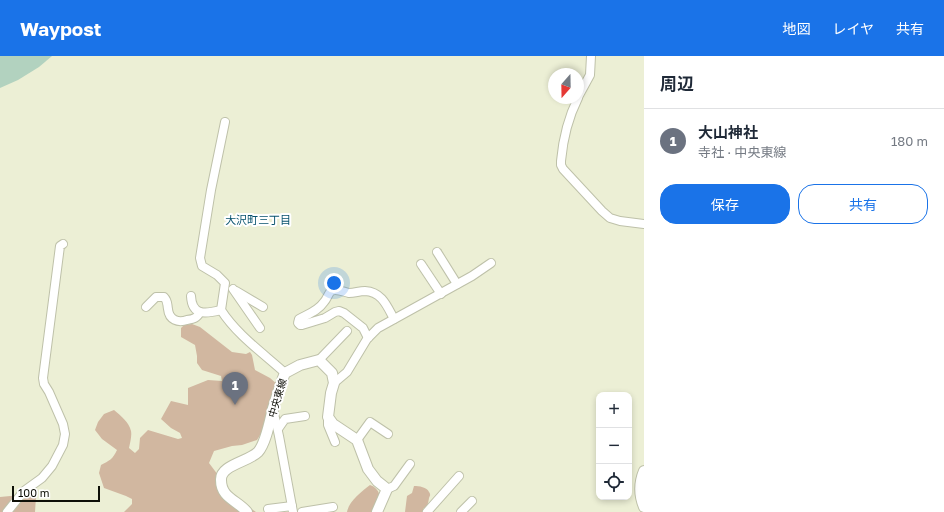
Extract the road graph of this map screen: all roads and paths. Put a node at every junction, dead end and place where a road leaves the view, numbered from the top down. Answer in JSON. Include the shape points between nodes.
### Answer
{"nodes":[{"id":1,"x":591,"y":56,"type":"edge"},
{"id":2,"x":584,"y":86,"type":"edge"},
{"id":3,"x":575,"y":104,"type":"edge"},
{"id":4,"x":226,"y":122,"type":"dead end"},
{"id":5,"x":644,"y":224,"type":"edge"},
{"id":6,"x":63,"y":244,"type":"dead end"},
{"id":7,"x":437,"y":252,"type":"dead end"},
{"id":8,"x":491,"y":263,"type":"dead end"},
{"id":9,"x":421,"y":264,"type":"dead end"},
{"id":10,"x":226,"y":283,"type":"junction"},
{"id":11,"x":457,"y":284,"type":"junction"},
{"id":12,"x":233,"y":289,"type":"junction"},
{"id":13,"x":441,"y":294,"type":"junction"},
{"id":14,"x":191,"y":296,"type":"dead end"},
{"id":15,"x":146,"y":307,"type":"dead end"},
{"id":16,"x":263,"y":307,"type":"dead end"},
{"id":17,"x":221,"y":310,"type":"junction"},
{"id":18,"x":200,"y":312,"type":"junction"},
{"id":19,"x":394,"y":320,"type":"junction"},
{"id":20,"x":260,"y":328,"type":"dead end"},
{"id":21,"x":347,"y":331,"type":"dead end"},
{"id":22,"x":368,"y":338,"type":"junction"},
{"id":23,"x":319,"y":360,"type":"junction"},
{"id":24,"x":285,"y":373,"type":"junction"},
{"id":25,"x":334,"y":382,"type":"junction"},
{"id":26,"x":273,"y":409,"type":"junction"},
{"id":27,"x":305,"y":416,"type":"dead end"},
{"id":28,"x":328,"y":417,"type":"junction"},
{"id":29,"x":278,"y":429,"type":"junction"},
{"id":30,"x":388,"y":434,"type":"dead end"},
{"id":31,"x":357,"y":440,"type":"junction"},
{"id":32,"x":335,"y":442,"type":"dead end"},
{"id":33,"x":410,"y":464,"type":"dead end"},
{"id":34,"x":644,"y":471,"type":"edge"},
{"id":35,"x":459,"y":476,"type":"dead end"},
{"id":36,"x":387,"y":489,"type":"junction"},
{"id":37,"x":472,"y":501,"type":"dead end"},
{"id":38,"x":333,"y":507,"type":"dead end"},
{"id":39,"x":644,"y":507,"type":"edge"},
{"id":40,"x":268,"y":509,"type":"dead end"},
{"id":41,"x":292,"y":509,"type":"edge"},
{"id":42,"x":7,"y":512,"type":"edge"},
{"id":43,"x":247,"y":512,"type":"edge"},
{"id":44,"x":302,"y":512,"type":"edge"},
{"id":45,"x":377,"y":512,"type":"edge"},
{"id":46,"x":427,"y":512,"type":"edge"},
{"id":47,"x":461,"y":512,"type":"edge"}],
"edges":[{"from":1,"to":2,"type":"street","via":[[590,75]]},
{"from":3,"to":5,"type":"street","via":[[566,128],[561,161],[563,169],[610,218],[620,222]]},
{"from":4,"to":10,"type":"street","via":[[200,258],[202,266]]},
{"from":6,"to":42,"type":"street","via":[[60,246],[43,378],[62,424],[65,434],[64,445],[42,478],[24,491]]},
{"from":7,"to":11,"type":"street"},
{"from":8,"to":11,"type":"street"},
{"from":9,"to":13,"type":"street"},
{"from":10,"to":12,"type":"street"},
{"from":10,"to":17,"type":"street"},
{"from":11,"to":13,"type":"street"},
{"from":12,"to":16,"type":"street"},
{"from":12,"to":20,"type":"street"},
{"from":13,"to":19,"type":"street"},
{"from":14,"to":18,"type":"street","via":[[194,308]]},
{"from":15,"to":18,"type":"street","via":[[156,297],[164,297],[173,320],[191,320]]},
{"from":17,"to":18,"type":"street"},
{"from":17,"to":24,"type":"street","via":[[238,332]]},
{"from":19,"to":22,"type":"street","via":[[378,328]]},
{"from":19,"to":22,"type":"street","via":[[378,294],[332,290],[317,310],[299,319],[298,323],[302,325],[335,312],[344,313],[363,328]]},
{"from":21,"to":23,"type":"street"},
{"from":22,"to":25,"type":"street","via":[[347,372]]},
{"from":23,"to":24,"type":"main road","name":"中央東線","via":[[300,365]]},
{"from":23,"to":25,"type":"main road","via":[[332,373]]},
{"from":24,"to":26,"type":"main road","name":"中央東線"},
{"from":25,"to":28,"type":"main road"},
{"from":26,"to":29,"type":"street"},
{"from":26,"to":43,"type":"main road","name":"中央東線","via":[[260,451],[222,473],[222,486],[226,494]]},
{"from":27,"to":29,"type":"street","via":[[285,419]]},
{"from":28,"to":31,"type":"main road","via":[[333,424]]},
{"from":28,"to":32,"type":"street"},
{"from":29,"to":41,"type":"street"},
{"from":30,"to":31,"type":"street","via":[[370,422]]},
{"from":31,"to":36,"type":"main road","via":[[368,469]]},
{"from":33,"to":36,"type":"street","via":[[394,486]]},
{"from":34,"to":39,"type":"main road","via":[[640,493]]},
{"from":35,"to":46,"type":"street"},
{"from":36,"to":45,"type":"main road"},
{"from":37,"to":47,"type":"street"},
{"from":38,"to":44,"type":"street"},
{"from":40,"to":41,"type":"street"}]}
